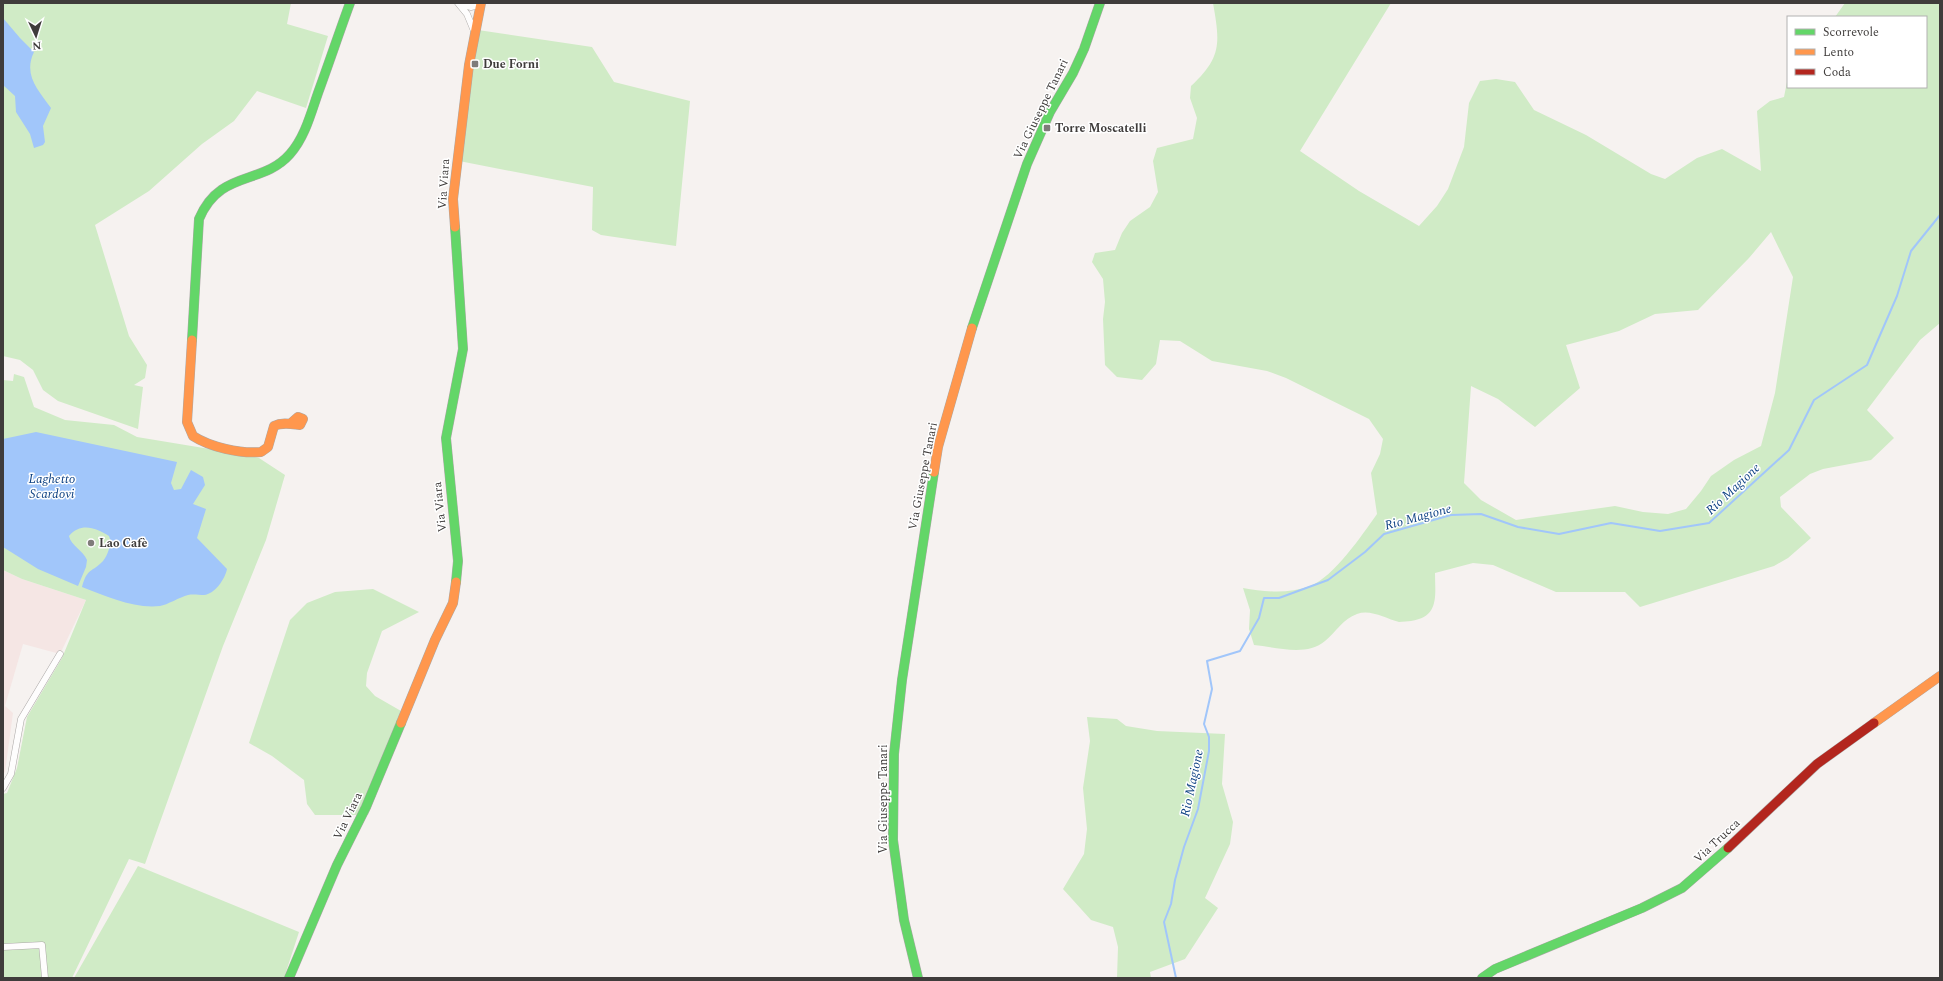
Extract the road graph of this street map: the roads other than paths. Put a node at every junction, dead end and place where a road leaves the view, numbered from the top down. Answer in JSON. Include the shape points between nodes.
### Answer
{"nodes":[{"id":1,"x":350,"y":3,"type":"edge"},
{"id":2,"x":458,"y":3,"type":"edge"},
{"id":3,"x":1100,"y":3,"type":"edge"},
{"id":4,"x":480,"y":4,"type":"edge"},
{"id":5,"x":475,"y":34,"type":"junction"},
{"id":6,"x":290,"y":424,"type":"dead end"},
{"id":7,"x":60,"y":654,"type":"dead end"},
{"id":8,"x":1940,"y":676,"type":"edge"},
{"id":9,"x":3,"y":788,"type":"edge"},
{"id":10,"x":3,"y":947,"type":"edge"},
{"id":11,"x":45,"y":978,"type":"edge"},
{"id":12,"x":289,"y":978,"type":"edge"},
{"id":13,"x":918,"y":978,"type":"edge"},
{"id":14,"x":1482,"y":978,"type":"edge"}],
"edges":[{"from":1,"to":6,"type":"street","via":[[307,124],[296,146],[281,162],[227,185],[217,192],[204,206],[199,219],[187,422],[190,431],[193,436],[207,443],[261,452],[268,447],[271,429],[274,426],[280,423]]},
{"from":2,"to":4,"type":"street","via":[[471,7]]},
{"from":2,"to":5,"type":"street","via":[[467,14]]},
{"from":3,"to":13,"type":"street","name":"Via Giuseppe Tanari","via":[[1084,49],[1050,112],[1027,164],[973,323],[938,447],[902,680],[894,754],[894,854],[904,920]]},
{"from":4,"to":5,"type":"street","name":"Via Viara"},
{"from":5,"to":12,"type":"street","name":"Via Viara","via":[[453,199],[463,348],[446,438],[458,560],[453,603],[435,640],[366,807],[337,865]]},
{"from":7,"to":9,"type":"street","via":[[21,719],[11,774]]},
{"from":8,"to":14,"type":"street","name":"Via Trucca","via":[[1817,764],[1682,888],[1642,908],[1496,969]]},
{"from":10,"to":11,"type":"street","via":[[42,945]]}]}
